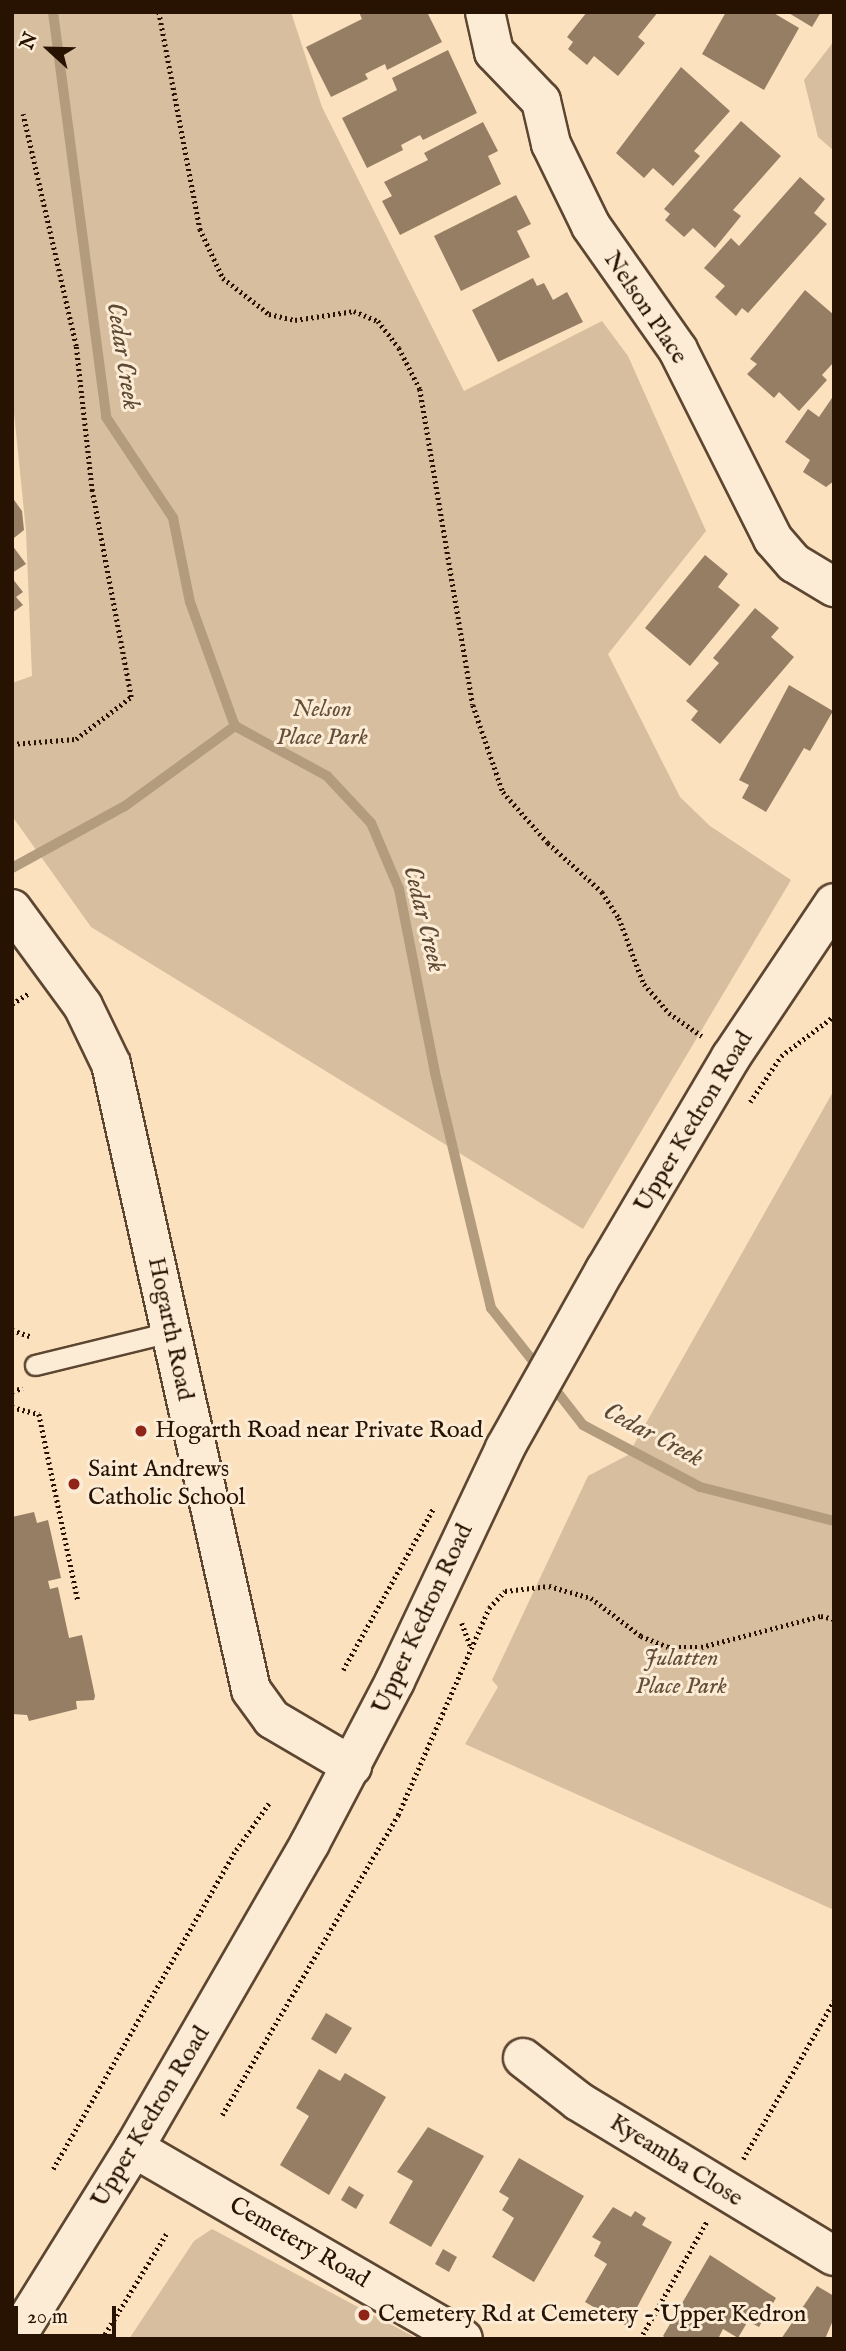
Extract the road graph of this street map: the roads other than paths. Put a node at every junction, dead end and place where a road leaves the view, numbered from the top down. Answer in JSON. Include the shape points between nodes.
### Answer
{"nodes":[{"id":1,"x":485,"y":12,"type":"edge"},
{"id":2,"x":834,"y":587,"type":"edge"},
{"id":3,"x":834,"y":902,"type":"edge"},
{"id":4,"x":12,"y":909,"type":"edge"},
{"id":5,"x":170,"y":1332,"type":"junction"},
{"id":6,"x":35,"y":1365,"type":"dead end"},
{"id":7,"x":352,"y":1766,"type":"junction"},
{"id":8,"x":523,"y":2058,"type":"dead end"},
{"id":9,"x":134,"y":2148,"type":"junction"},
{"id":10,"x":834,"y":2256,"type":"edge"},
{"id":11,"x":16,"y":2339,"type":"edge"},
{"id":12,"x":463,"y":2339,"type":"edge"}],
"edges":[{"from":1,"to":2,"type":"street","name":"Nelson Place","via":[[494,52],[541,101],[551,144],[591,226],[678,350],[772,538],[794,563]]},
{"from":3,"to":7,"type":"street","name":"Upper Kedron Road","via":[[694,1119],[505,1448]]},
{"from":4,"to":5,"type":"street","name":"Hogarth Road","via":[[94,1024],[111,1064]]},
{"from":5,"to":6,"type":"lane"},
{"from":5,"to":7,"type":"street","name":"Hogarth Road","via":[[251,1690],[272,1720]]},
{"from":7,"to":9,"type":"street","name":"Upper Kedron Road"},
{"from":8,"to":10,"type":"street","name":"Kyeamba Close","via":[[578,2101]]},
{"from":9,"to":11,"type":"street","name":"Upper Kedron Road"},
{"from":9,"to":12,"type":"street","name":"Cemetery Road"}]}
